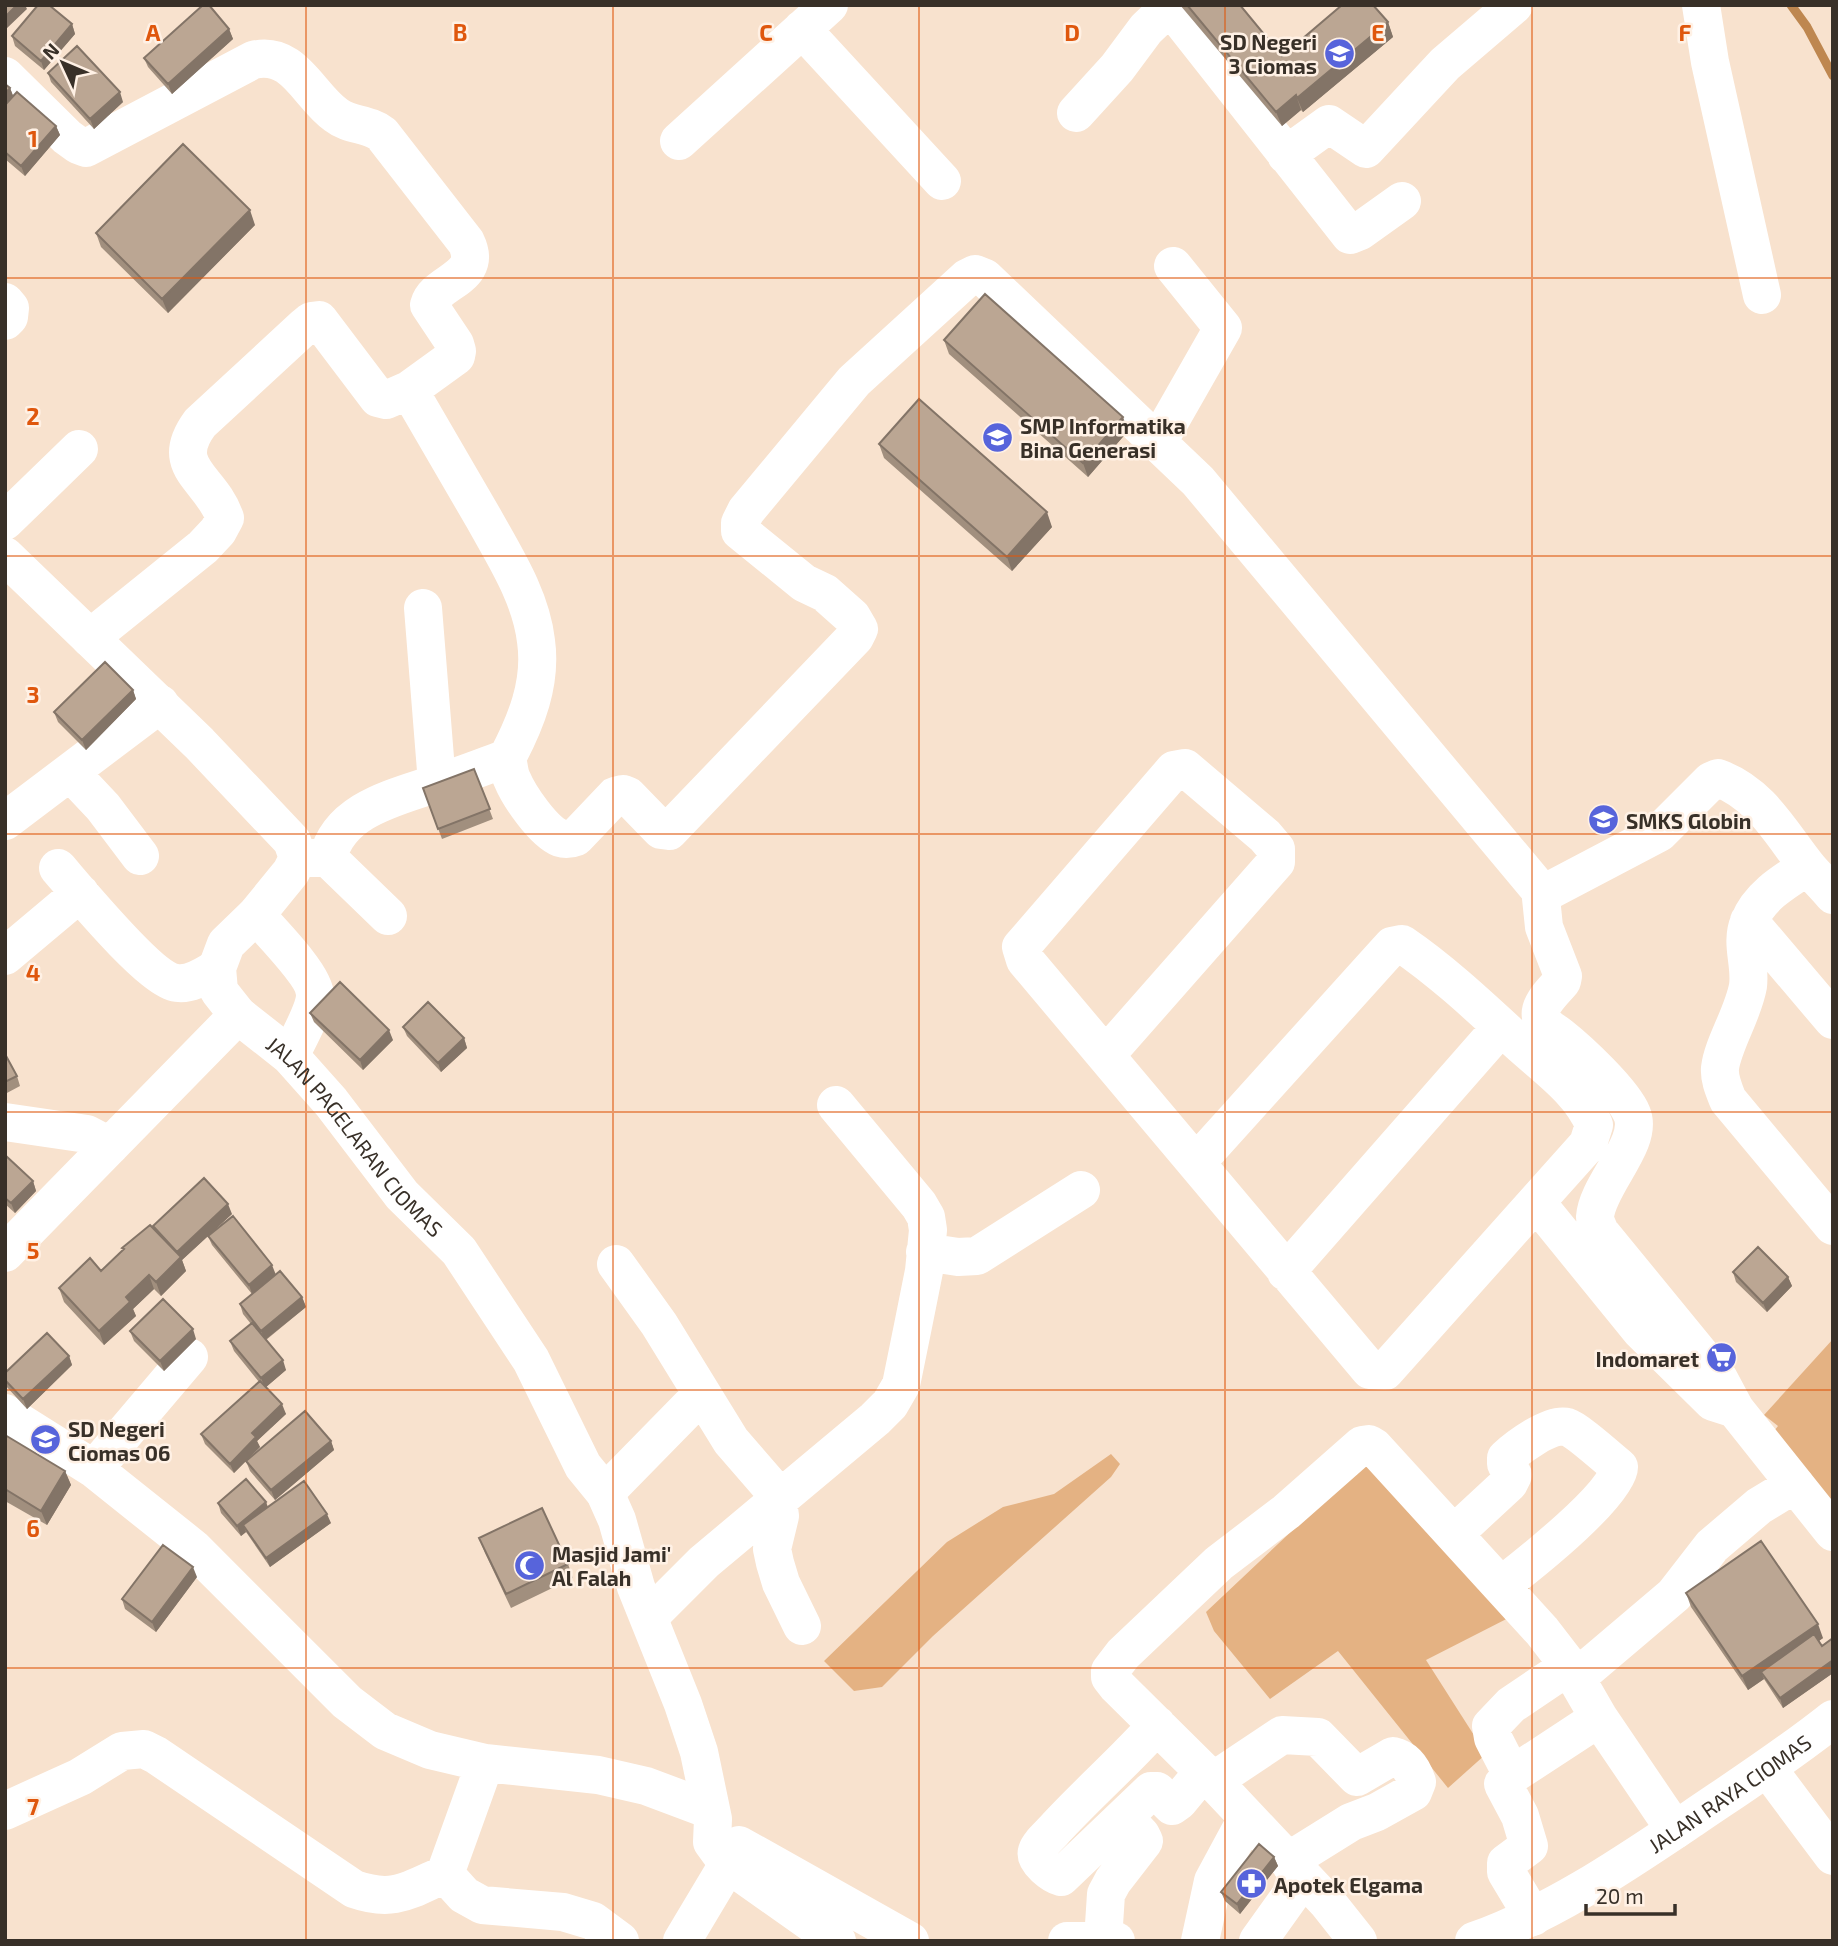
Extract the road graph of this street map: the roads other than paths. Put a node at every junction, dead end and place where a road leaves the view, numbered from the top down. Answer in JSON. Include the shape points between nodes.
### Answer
{"nodes":[{"id":1,"x":1514,"y":5,"type":"edge"},
{"id":2,"x":1702,"y":5,"type":"edge"},
{"id":3,"x":1170,"y":6,"type":"edge"},
{"id":4,"x":815,"y":17,"type":"edge"},
{"id":5,"x":5,"y":76,"type":"edge"},
{"id":6,"x":1076,"y":113,"type":"dead end"},
{"id":7,"x":679,"y":141,"type":"dead end"},
{"id":8,"x":1286,"y":155,"type":"junction"},
{"id":9,"x":942,"y":181,"type":"dead end"},
{"id":10,"x":1402,"y":201,"type":"dead end"},
{"id":11,"x":1173,"y":266,"type":"dead end"},
{"id":12,"x":1762,"y":295,"type":"dead end"},
{"id":13,"x":5,"y":302,"type":"edge"},
{"id":14,"x":5,"y":321,"type":"edge"},
{"id":15,"x":409,"y":390,"type":"junction"},
{"id":16,"x":1158,"y":442,"type":"junction"},
{"id":17,"x":79,"y":449,"type":"dead end"},
{"id":18,"x":5,"y":521,"type":"edge"},
{"id":19,"x":5,"y":556,"type":"edge"},
{"id":20,"x":423,"y":608,"type":"dead end"},
{"id":21,"x":90,"y":638,"type":"junction"},
{"id":22,"x":160,"y":704,"type":"junction"},
{"id":23,"x":507,"y":758,"type":"junction"},
{"id":24,"x":70,"y":772,"type":"junction"},
{"id":25,"x":437,"y":783,"type":"junction"},
{"id":26,"x":9,"y":811,"type":"edge"},
{"id":27,"x":139,"y":856,"type":"dead end"},
{"id":28,"x":312,"y":858,"type":"junction"},
{"id":29,"x":1807,"y":867,"type":"junction"},
{"id":30,"x":1543,"y":894,"type":"junction"},
{"id":31,"x":1833,"y":895,"type":"edge"},
{"id":32,"x":256,"y":915,"type":"junction"},
{"id":33,"x":388,"y":916,"type":"dead end"},
{"id":34,"x":1749,"y":921,"type":"junction"},
{"id":35,"x":5,"y":956,"type":"edge"},
{"id":36,"x":217,"y":968,"type":"junction"},
{"id":37,"x":238,"y":1015,"type":"junction"},
{"id":38,"x":1833,"y":1020,"type":"edge"},
{"id":39,"x":1501,"y":1027,"type":"junction"},
{"id":40,"x":1106,"y":1055,"type":"junction"},
{"id":41,"x":290,"y":1056,"type":"junction"},
{"id":42,"x":836,"y":1105,"type":"dead end"},
{"id":43,"x":5,"y":1122,"type":"edge"},
{"id":44,"x":110,"y":1146,"type":"junction"},
{"id":45,"x":1196,"y":1162,"type":"junction"},
{"id":46,"x":1081,"y":1190,"type":"dead end"},
{"id":47,"x":1536,"y":1202,"type":"junction"},
{"id":48,"x":1833,"y":1226,"type":"edge"},
{"id":49,"x":925,"y":1252,"type":"junction"},
{"id":50,"x":5,"y":1253,"type":"edge"},
{"id":51,"x":616,"y":1264,"type":"dead end"},
{"id":52,"x":1286,"y":1272,"type":"junction"},
{"id":53,"x":189,"y":1357,"type":"dead end"},
{"id":54,"x":701,"y":1395,"type":"junction"},
{"id":55,"x":1735,"y":1409,"type":"junction"},
{"id":56,"x":5,"y":1413,"type":"edge"},
{"id":57,"x":94,"y":1469,"type":"junction"},
{"id":58,"x":1795,"y":1484,"type":"junction"},
{"id":59,"x":605,"y":1493,"type":"junction"},
{"id":60,"x":778,"y":1501,"type":"junction"},
{"id":61,"x":1833,"y":1532,"type":"edge"},
{"id":62,"x":1454,"y":1534,"type":"junction"},
{"id":63,"x":1502,"y":1585,"type":"junction"},
{"id":64,"x":649,"y":1617,"type":"junction"},
{"id":65,"x":802,"y":1626,"type":"dead end"},
{"id":66,"x":1572,"y":1672,"type":"junction"},
{"id":67,"x":1599,"y":1718,"type":"junction"},
{"id":68,"x":1833,"y":1719,"type":"edge"},
{"id":69,"x":1157,"y":1725,"type":"junction"},
{"id":70,"x":485,"y":1763,"type":"junction"},
{"id":71,"x":1768,"y":1769,"type":"junction"},
{"id":72,"x":1512,"y":1774,"type":"junction"},
{"id":73,"x":1208,"y":1777,"type":"junction"},
{"id":74,"x":5,"y":1811,"type":"edge"},
{"id":75,"x":712,"y":1814,"type":"junction"},
{"id":76,"x":1124,"y":1816,"type":"junction"},
{"id":77,"x":1247,"y":1818,"type":"junction"},
{"id":78,"x":1675,"y":1830,"type":"junction"},
{"id":79,"x":1833,"y":1856,"type":"edge"},
{"id":80,"x":728,"y":1864,"type":"junction"},
{"id":81,"x":1297,"y":1871,"type":"junction"},
{"id":82,"x":445,"y":1874,"type":"junction"},
{"id":83,"x":1533,"y":1917,"type":"junction"},
{"id":84,"x":1095,"y":1940,"type":"edge"},
{"id":85,"x":620,"y":1941,"type":"edge"},
{"id":86,"x":682,"y":1941,"type":"edge"},
{"id":87,"x":837,"y":1941,"type":"edge"},
{"id":88,"x":910,"y":1941,"type":"edge"},
{"id":89,"x":1200,"y":1941,"type":"edge"},
{"id":90,"x":1258,"y":1941,"type":"edge"},
{"id":91,"x":1359,"y":1941,"type":"edge"},
{"id":92,"x":1474,"y":1941,"type":"edge"}],
"edges":[{"from":1,"to":8,"type":"street","via":[[1445,64],[1366,149],[1329,124]]},
{"from":2,"to":12,"type":"street","via":[[1710,62]]},
{"from":3,"to":6,"type":"street"},
{"from":3,"to":8,"type":"street"},
{"from":4,"to":7,"type":"street"},
{"from":4,"to":9,"type":"street"},
{"from":5,"to":15,"type":"street","via":[[67,137],[86,148],[253,60],[267,57],[282,62],[302,79],[335,115],[373,127],[466,242],[470,254],[462,275],[433,295],[429,305],[455,344],[456,356]]},
{"from":8,"to":10,"type":"street","via":[[1350,235]]},
{"from":11,"to":16,"type":"street","via":[[1223,328]]},
{"from":13,"to":14,"type":"street","via":[[10,308]]},
{"from":15,"to":21,"type":"street","via":[[386,400],[378,398],[323,323],[312,321],[189,438],[186,452],[191,466],[225,518],[218,531]]},
{"from":15,"to":23,"type":"street","via":[[512,568],[529,612],[536,641],[536,683],[522,729]]},
{"from":16,"to":23,"type":"street","via":[[985,278],[975,274],[854,381],[746,511],[740,531],[804,583],[825,593],[859,629],[689,812],[665,832],[623,793],[576,837],[561,839],[532,811],[512,779]]},
{"from":16,"to":30,"type":"street","via":[[1198,481]]},
{"from":17,"to":18,"type":"street"},
{"from":19,"to":21,"type":"street"},
{"from":20,"to":25,"type":"street"},
{"from":21,"to":22,"type":"street"},
{"from":22,"to":24,"type":"street"},
{"from":22,"to":28,"type":"street"},
{"from":23,"to":25,"type":"street"},
{"from":24,"to":26,"type":"street"},
{"from":24,"to":27,"type":"street"},
{"from":25,"to":28,"type":"street","via":[[378,804],[351,820],[330,846]]},
{"from":28,"to":32,"type":"street","via":[[292,872]]},
{"from":28,"to":33,"type":"street"},
{"from":29,"to":30,"type":"street","via":[[1765,810],[1746,792],[1718,778],[1659,833]]},
{"from":29,"to":31,"type":"street"},
{"from":29,"to":34,"type":"street","via":[[1763,899]]},
{"from":30,"to":55,"type":"street","via":[[1544,927],[1563,976],[1541,1018],[1619,1092],[1635,1123],[1594,1219],[1719,1379]]},
{"from":32,"to":36,"type":"street","via":[[226,944]]},
{"from":32,"to":41,"type":"street","via":[[295,960],[315,994]]},
{"from":34,"to":38,"type":"street"},
{"from":34,"to":48,"type":"street","via":[[1744,941],[1748,987],[1720,1068],[1721,1082],[1728,1100]]},
{"from":35,"to":36,"type":"street","via":[[69,880],[168,981],[192,982]]},
{"from":36,"to":37,"type":"street","name":"JALAN PAGELARAN CIOMAS","via":[[219,991]]},
{"from":37,"to":41,"type":"street","name":"JALAN PAGELARAN CIOMAS"},
{"from":37,"to":44,"type":"street"},
{"from":39,"to":45,"type":"street","via":[[1411,950],[1402,944],[1392,946]]},
{"from":39,"to":47,"type":"street","via":[[1562,1083],[1589,1112],[1594,1125],[1588,1144]]},
{"from":39,"to":52,"type":"street"},
{"from":40,"to":40,"type":"street","via":[[1276,862],[1276,849],[1265,836],[1185,768],[1174,770],[1021,947],[1025,960]]},
{"from":40,"to":45,"type":"street"},
{"from":41,"to":59,"type":"street","name":"JALAN PAGELARAN CIOMAS","via":[[402,1195],[459,1251],[531,1360],[583,1466]]},
{"from":42,"to":49,"type":"street","via":[[919,1205],[928,1230]]},
{"from":43,"to":44,"type":"street","via":[[86,1135]]},
{"from":44,"to":50,"type":"street"},
{"from":45,"to":52,"type":"street"},
{"from":46,"to":49,"type":"street","via":[[977,1256]]},
{"from":47,"to":52,"type":"street","via":[[1385,1371],[1370,1370]]},
{"from":47,"to":55,"type":"street","via":[[1641,1331],[1685,1377],[1713,1402]]},
{"from":49,"to":60,"type":"street","via":[[901,1385],[890,1404]]},
{"from":51,"to":54,"type":"street"},
{"from":53,"to":57,"type":"street"},
{"from":54,"to":59,"type":"street"},
{"from":54,"to":60,"type":"street"},
{"from":55,"to":58,"type":"street"},
{"from":56,"to":57,"type":"street"},
{"from":57,"to":70,"type":"street","via":[[193,1548],[347,1702],[385,1731]]},
{"from":58,"to":61,"type":"street"},
{"from":58,"to":66,"type":"street","via":[[1759,1506],[1712,1546],[1674,1595]]},
{"from":59,"to":64,"type":"street","name":"JALAN PAGELARAN CIOMAS"},
{"from":60,"to":64,"type":"street","via":[[704,1562]]},
{"from":60,"to":65,"type":"street","via":[[780,1516],[772,1549],[781,1583]]},
{"from":62,"to":63,"type":"street"},
{"from":62,"to":63,"type":"street","via":[[1509,1483],[1513,1475],[1506,1458],[1531,1438],[1568,1427],[1619,1466],[1615,1481],[1585,1515]]},
{"from":62,"to":69,"type":"street","via":[[1374,1447],[1362,1445],[1286,1513],[1219,1563],[1110,1671],[1117,1686]]},
{"from":63,"to":66,"type":"street"},
{"from":64,"to":75,"type":"street","name":"JALAN PAGELARAN CIOMAS","via":[[699,1752]]},
{"from":66,"to":67,"type":"street"},
{"from":66,"to":72,"type":"street","via":[[1511,1705],[1491,1726]]},
{"from":67,"to":72,"type":"street"},
{"from":67,"to":78,"type":"street"},
{"from":68,"to":71,"type":"street","name":"JALAN RAYA CIOMAS"},
{"from":69,"to":73,"type":"street"},
{"from":69,"to":76,"type":"street","via":[[1079,1803],[1036,1855],[1061,1877]]},
{"from":70,"to":75,"type":"street","via":[[598,1775],[646,1786]]},
{"from":70,"to":82,"type":"street"},
{"from":71,"to":78,"type":"street","name":"JALAN RAYA CIOMAS"},
{"from":71,"to":79,"type":"street"},
{"from":72,"to":83,"type":"street","via":[[1503,1784],[1529,1846],[1506,1863],[1506,1872]]},
{"from":73,"to":76,"type":"street","via":[[1172,1806],[1151,1791]]},
{"from":73,"to":77,"type":"street"},
{"from":73,"to":81,"type":"street","via":[[1282,1735],[1318,1737],[1357,1777],[1393,1756],[1401,1758],[1417,1783],[1413,1792],[1298,1855]]},
{"from":74,"to":82,"type":"street","via":[[80,1777],[122,1751],[144,1749],[354,1889],[397,1896]]},
{"from":75,"to":80,"type":"street","via":[[712,1842]]},
{"from":75,"to":88,"type":"street","via":[[742,1847]]},
{"from":76,"to":84,"type":"street","via":[[1144,1841],[1106,1894]]},
{"from":77,"to":81,"type":"street"},
{"from":77,"to":89,"type":"street","via":[[1213,1881]]},
{"from":78,"to":83,"type":"street","name":"JALAN RAYA CIOMAS"},
{"from":80,"to":86,"type":"street"},
{"from":80,"to":87,"type":"street"},
{"from":81,"to":90,"type":"street"},
{"from":81,"to":91,"type":"street"},
{"from":82,"to":85,"type":"street","via":[[482,1906],[563,1912],[593,1921]]},
{"from":83,"to":92,"type":"street","name":"JALAN RAYA CIOMAS"}]}
